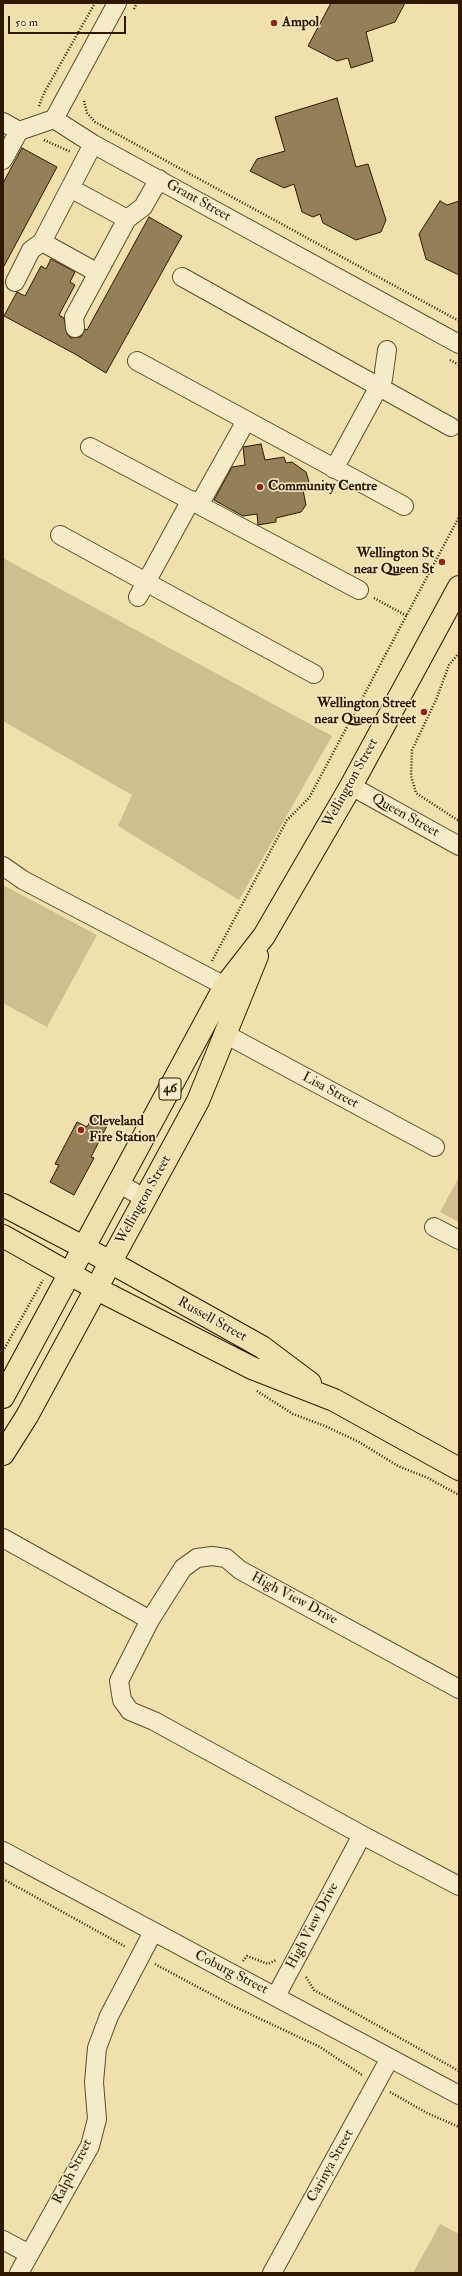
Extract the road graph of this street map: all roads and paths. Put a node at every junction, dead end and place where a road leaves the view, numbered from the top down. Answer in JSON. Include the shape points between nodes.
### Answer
{"nodes":[{"id":1,"x":137,"y":3,"type":"edge"},
{"id":2,"x":125,"y":6,"type":"edge"},
{"id":3,"x":86,"y":98,"type":"dead end"},
{"id":4,"x":54,"y":120,"type":"junction"},
{"id":5,"x":3,"y":122,"type":"edge"},
{"id":6,"x":19,"y":130,"type":"junction"},
{"id":7,"x":94,"y":144,"type":"junction"},
{"id":8,"x":3,"y":160,"type":"edge"},
{"id":9,"x":159,"y":179,"type":"junction"},
{"id":10,"x":70,"y":188,"type":"junction"},
{"id":11,"x":126,"y":219,"type":"junction"},
{"id":12,"x":42,"y":242,"type":"junction"},
{"id":13,"x":98,"y":273,"type":"junction"},
{"id":14,"x":182,"y":277,"type":"dead end"},
{"id":15,"x":15,"y":282,"type":"dead end"},
{"id":16,"x":459,"y":321,"type":"edge"},
{"id":17,"x":75,"y":328,"type":"dead end"},
{"id":18,"x":459,"y":344,"type":"edge"},
{"id":19,"x":387,"y":350,"type":"dead end"},
{"id":20,"x":137,"y":361,"type":"dead end"},
{"id":21,"x":379,"y":386,"type":"junction"},
{"id":22,"x":246,"y":420,"type":"junction"},
{"id":23,"x":451,"y":427,"type":"dead end"},
{"id":24,"x":90,"y":447,"type":"dead end"},
{"id":25,"x":334,"y":468,"type":"junction"},
{"id":26,"x":195,"y":502,"type":"junction"},
{"id":27,"x":404,"y":506,"type":"dead end"},
{"id":28,"x":459,"y":517,"type":"edge"},
{"id":29,"x":60,"y":535,"type":"dead end"},
{"id":30,"x":459,"y":587,"type":"edge"},
{"id":31,"x":141,"y":589,"type":"junction"},
{"id":32,"x":359,"y":590,"type":"joint"},
{"id":33,"x":406,"y":616,"type":"junction"},
{"id":34,"x":459,"y":653,"type":"edge"},
{"id":35,"x":314,"y":674,"type":"dead end"},
{"id":36,"x":351,"y":786,"type":"junction"},
{"id":37,"x":459,"y":821,"type":"edge"},
{"id":38,"x":459,"y":846,"type":"edge"},
{"id":39,"x":3,"y":866,"type":"edge"},
{"id":40,"x":3,"y":876,"type":"edge"},
{"id":41,"x":23,"y":880,"type":"junction"},
{"id":42,"x":264,"y":936,"type":"junction"},
{"id":43,"x":204,"y":975,"type":"junction"},
{"id":44,"x":225,"y":986,"type":"junction"},
{"id":45,"x":225,"y":1034,"type":"junction"},
{"id":46,"x":435,"y":1147,"type":"dead end"},
{"id":47,"x":120,"y":1184,"type":"junction"},
{"id":48,"x":144,"y":1198,"type":"junction"},
{"id":49,"x":3,"y":1206,"type":"edge"},
{"id":50,"x":434,"y":1227,"type":"dead end"},
{"id":51,"x":3,"y":1236,"type":"edge"},
{"id":52,"x":459,"y":1240,"type":"edge"},
{"id":53,"x":85,"y":1248,"type":"junction"},
{"id":54,"x":109,"y":1262,"type":"junction"},
{"id":55,"x":71,"y":1275,"type":"junction"},
{"id":56,"x":42,"y":1281,"type":"dead end"},
{"id":57,"x":95,"y":1288,"type":"junction"},
{"id":58,"x":3,"y":1351,"type":"edge"},
{"id":59,"x":253,"y":1388,"type":"dead end"},
{"id":60,"x":3,"y":1398,"type":"edge"},
{"id":61,"x":334,"y":1400,"type":"junction"},
{"id":62,"x":3,"y":1454,"type":"edge"},
{"id":63,"x":459,"y":1469,"type":"edge"},
{"id":64,"x":459,"y":1495,"type":"edge"},
{"id":65,"x":3,"y":1538,"type":"edge"},
{"id":66,"x":150,"y":1620,"type":"junction"},
{"id":67,"x":459,"y":1689,"type":"edge"},
{"id":68,"x":362,"y":1835,"type":"junction"},
{"id":69,"x":3,"y":1851,"type":"edge"},
{"id":70,"x":3,"y":1879,"type":"edge"},
{"id":71,"x":459,"y":1886,"type":"edge"},
{"id":72,"x":153,"y":1932,"type":"junction"},
{"id":73,"x":131,"y":1950,"type":"dead end"},
{"id":74,"x":243,"y":1960,"type":"dead end"},
{"id":75,"x":150,"y":1961,"type":"dead end"},
{"id":76,"x":294,"y":1963,"type":"junction"},
{"id":77,"x":276,"y":1996,"type":"junction"},
{"id":78,"x":390,"y":2058,"type":"junction"},
{"id":79,"x":459,"y":2071,"type":"edge"},
{"id":80,"x":364,"y":2077,"type":"dead end"},
{"id":81,"x":387,"y":2090,"type":"dead end"},
{"id":82,"x":459,"y":2095,"type":"edge"},
{"id":83,"x":459,"y":2127,"type":"edge"},
{"id":84,"x":3,"y":2240,"type":"edge"},
{"id":85,"x":29,"y":2254,"type":"junction"},
{"id":86,"x":19,"y":2273,"type":"edge"},
{"id":87,"x":272,"y":2273,"type":"edge"}],
"edges":[{"from":1,"to":2,"type":"path"},
{"from":2,"to":4,"type":"street"},
{"from":3,"to":16,"type":"path","via":[[83,104],[95,122]]},
{"from":4,"to":6,"type":"street"},
{"from":4,"to":7,"type":"street","name":"Grant Street"},
{"from":5,"to":6,"type":"street"},
{"from":6,"to":8,"type":"street"},
{"from":7,"to":9,"type":"street","name":"Grant Street"},
{"from":7,"to":10,"type":"street"},
{"from":9,"to":11,"type":"street","via":[[143,208]]},
{"from":9,"to":18,"type":"street","name":"Grant Street"},
{"from":10,"to":11,"type":"street"},
{"from":10,"to":12,"type":"street"},
{"from":11,"to":13,"type":"street"},
{"from":12,"to":13,"type":"street"},
{"from":12,"to":15,"type":"street","via":[[31,250]]},
{"from":13,"to":17,"type":"street","via":[[74,317]]},
{"from":14,"to":21,"type":"street"},
{"from":19,"to":21,"type":"street","via":[[383,379]]},
{"from":20,"to":22,"type":"street"},
{"from":21,"to":23,"type":"street"},
{"from":21,"to":25,"type":"street"},
{"from":22,"to":25,"type":"street"},
{"from":22,"to":26,"type":"street"},
{"from":24,"to":26,"type":"street"},
{"from":25,"to":27,"type":"street"},
{"from":26,"to":31,"type":"street"},
{"from":26,"to":32,"type":"street"},
{"from":28,"to":33,"type":"path"},
{"from":29,"to":31,"type":"street"},
{"from":30,"to":36,"type":"main road","name":"Wellington Street","number":"46"},
{"from":31,"to":35,"type":"street"},
{"from":32,"to":33,"type":"path"},
{"from":33,"to":43,"type":"path","via":[[309,798],[287,820]]},
{"from":34,"to":37,"type":"path","via":[[449,665],[436,700],[412,750],[411,776],[416,793]]},
{"from":36,"to":38,"type":"street","name":"Queen Street"},
{"from":36,"to":42,"type":"main road","name":"Wellington Street","number":"46"},
{"from":39,"to":41,"type":"street"},
{"from":40,"to":41,"type":"street"},
{"from":41,"to":43,"type":"street"},
{"from":42,"to":44,"type":"main road","name":"Wellington Street","number":"46"},
{"from":42,"to":45,"type":"main road","name":"Wellington Street","number":"46"},
{"from":43,"to":44,"type":"street"},
{"from":44,"to":47,"type":"main road","name":"Wellington Street","number":"46"},
{"from":45,"to":46,"type":"street","name":"Lisa Street"},
{"from":45,"to":48,"type":"main road","name":"Wellington Street","number":"46","via":[[198,1101]]},
{"from":47,"to":48,"type":"street"},
{"from":47,"to":53,"type":"main road","name":"Wellington Street","number":"46"},
{"from":48,"to":54,"type":"main road","name":"Wellington Street","number":"46"},
{"from":49,"to":53,"type":"main road","name":"Russell Street"},
{"from":50,"to":52,"type":"street"},
{"from":51,"to":55,"type":"main road","name":"Russell Street"},
{"from":53,"to":54,"type":"main road","name":"Russell Street"},
{"from":53,"to":55,"type":"main road","name":"Wellington Street","number":"46"},
{"from":54,"to":57,"type":"main road","name":"Wellington Street","number":"46"},
{"from":54,"to":61,"type":"main road","name":"Russell Street","via":[[262,1347]]},
{"from":55,"to":57,"type":"main road","name":"Russell Street"},
{"from":55,"to":60,"type":"main road","name":"Wellington Street","number":"46"},
{"from":56,"to":58,"type":"path"},
{"from":57,"to":61,"type":"main road","name":"Russell Street","via":[[252,1368]]},
{"from":57,"to":62,"type":"main road","name":"Wellington Street","number":"46","via":[[27,1416]]},
{"from":59,"to":64,"type":"path","via":[[293,1414],[359,1442],[398,1466],[428,1478]]},
{"from":61,"to":63,"type":"main road","name":"Russell Street"},
{"from":65,"to":66,"type":"street"},
{"from":66,"to":67,"type":"street","name":"High View Drive","via":[[183,1568],[197,1558],[226,1558],[240,1570]]},
{"from":66,"to":68,"type":"street","name":"High View Drive","via":[[119,1681],[122,1700],[130,1712],[154,1721]]},
{"from":68,"to":71,"type":"street","name":"High View Drive"},
{"from":68,"to":76,"type":"street","name":"High View Drive"},
{"from":69,"to":72,"type":"street","name":"Coburg Street"},
{"from":70,"to":73,"type":"path"},
{"from":72,"to":77,"type":"street","name":"Coburg Street"},
{"from":72,"to":85,"type":"street","name":"Ralph Street","via":[[109,2016],[96,2048],[94,2082],[97,2119],[90,2146]]},
{"from":74,"to":76,"type":"path","via":[[247,1956],[268,1964],[281,1958]]},
{"from":75,"to":80,"type":"path","via":[[233,2006],[320,2047]]},
{"from":76,"to":77,"type":"street","name":"High View Drive"},
{"from":76,"to":79,"type":"path","via":[[304,1971],[306,1981],[314,1990]]},
{"from":77,"to":78,"type":"street","name":"Coburg Street"},
{"from":78,"to":82,"type":"street","name":"Coburg Street"},
{"from":78,"to":87,"type":"street","name":"Carinya Street"},
{"from":81,"to":83,"type":"path","via":[[427,2113]]},
{"from":84,"to":85,"type":"street"},
{"from":85,"to":86,"type":"street","name":"Ralph Street"}]}
